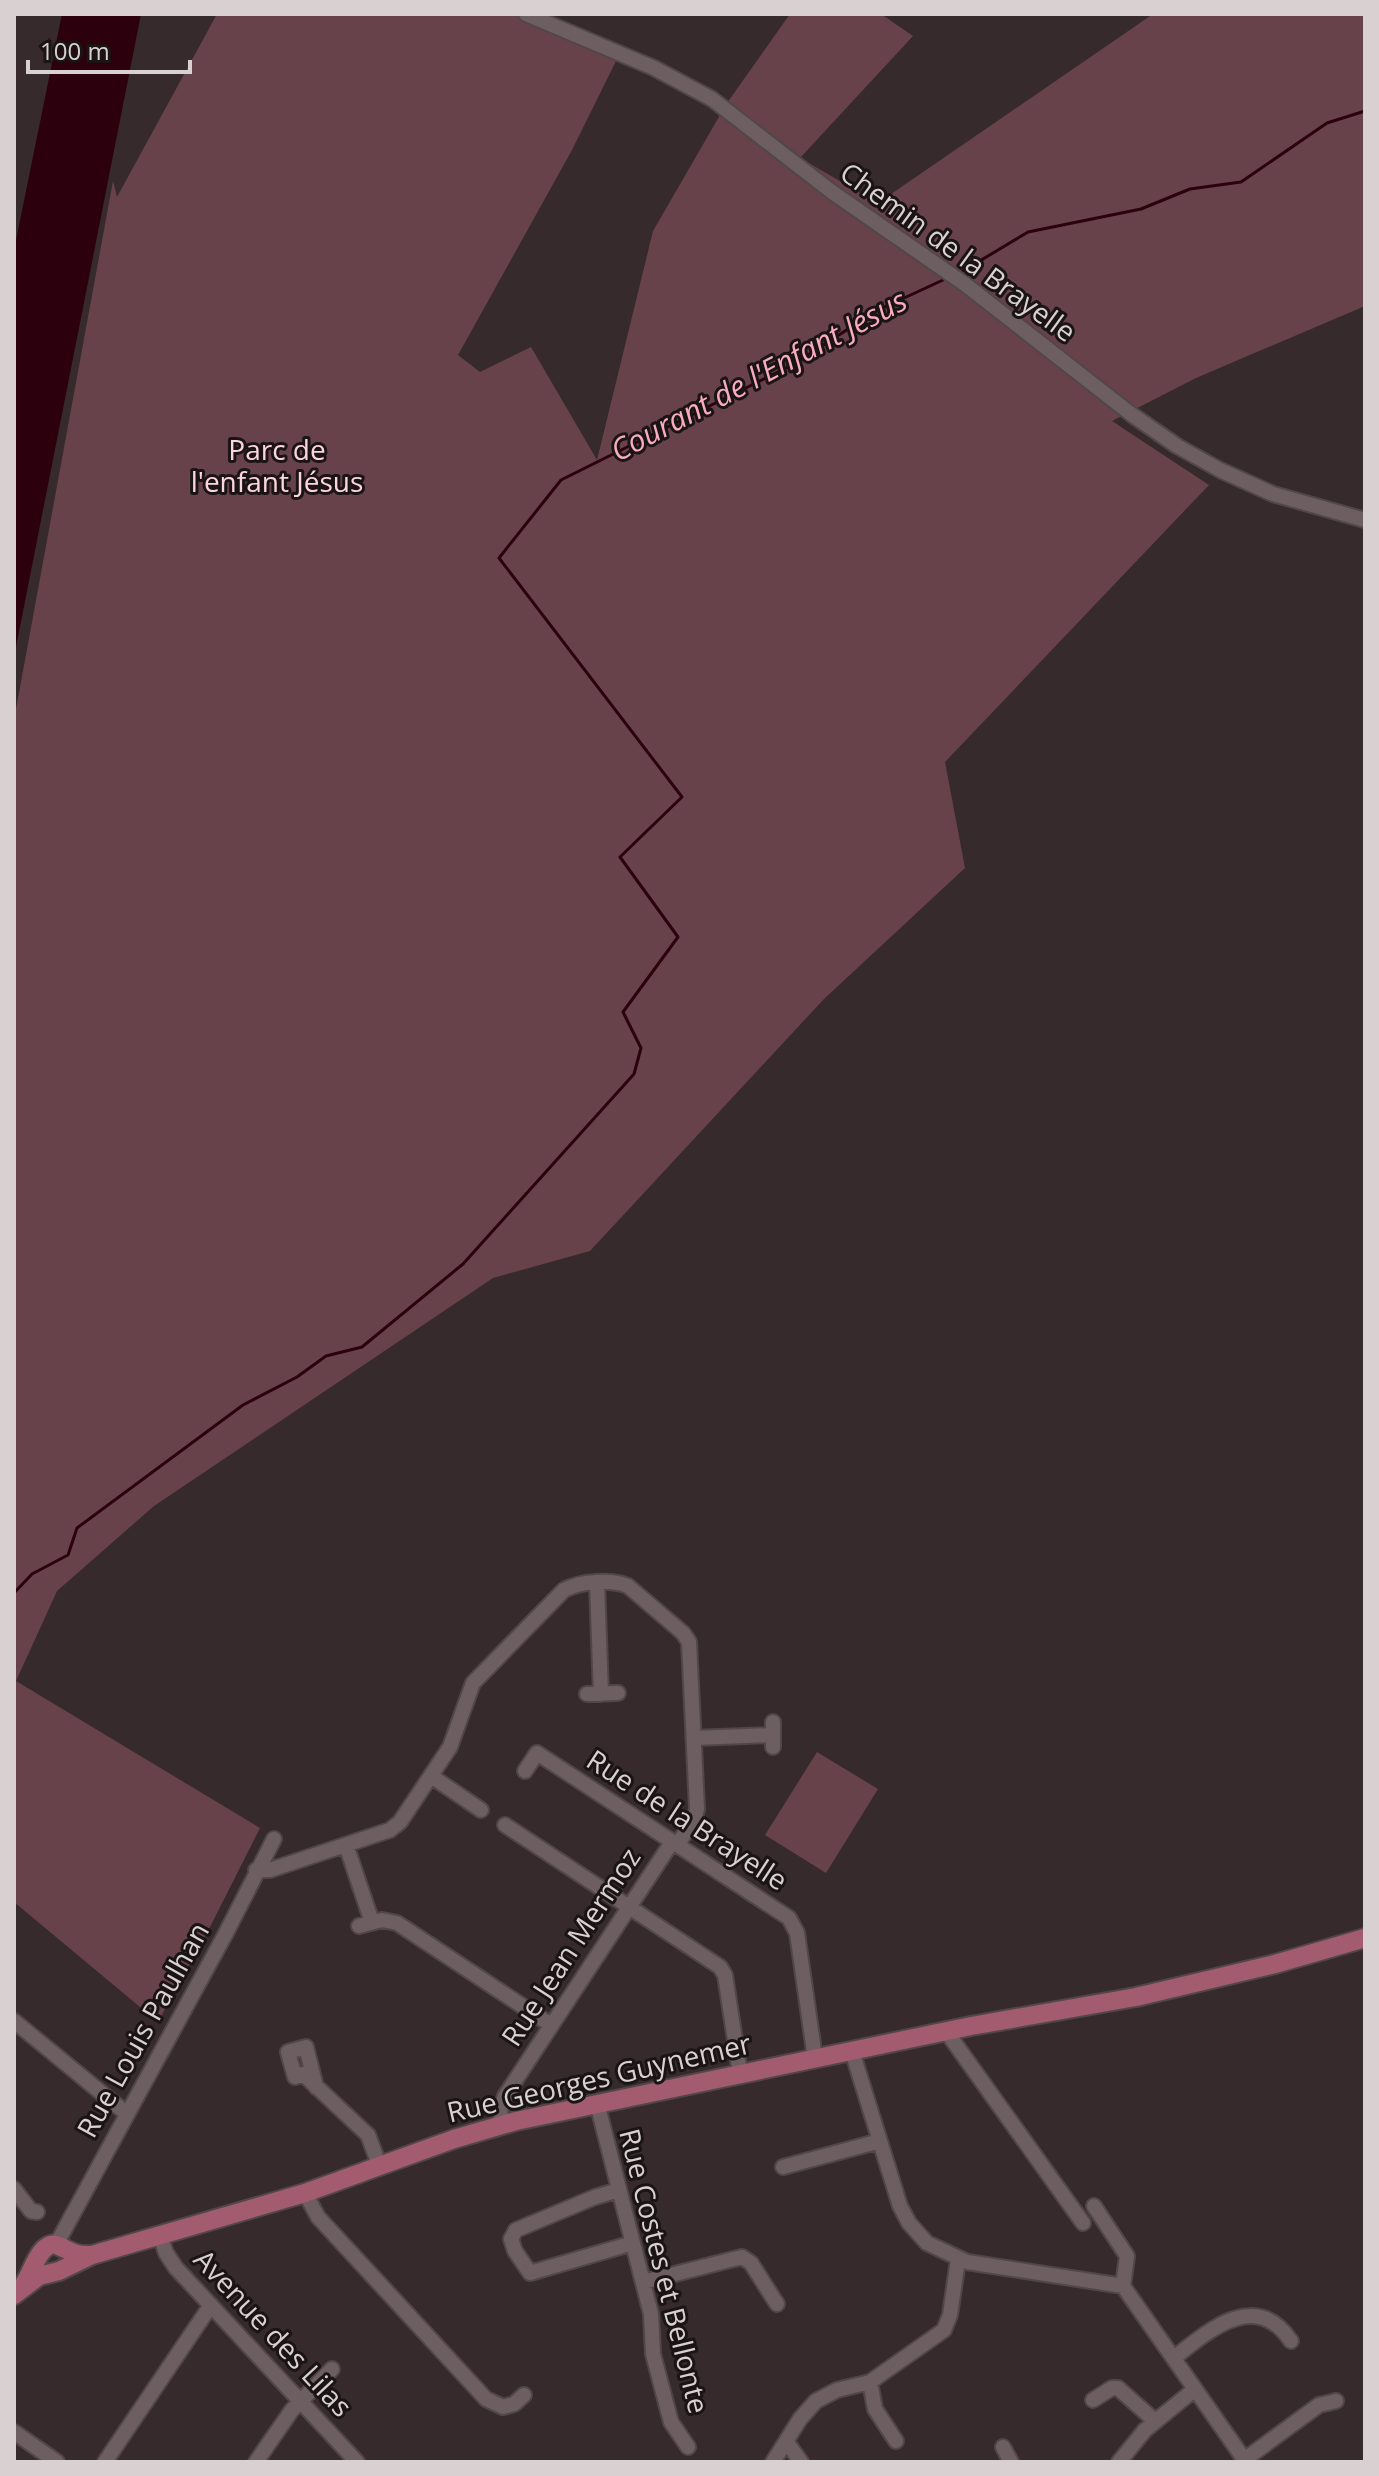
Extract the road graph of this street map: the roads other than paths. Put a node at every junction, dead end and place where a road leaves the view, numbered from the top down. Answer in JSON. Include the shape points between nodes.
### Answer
{"nodes":[{"id":1,"x":526,"y":14,"type":"edge"},
{"id":2,"x":1365,"y":520,"type":"edge"},
{"id":3,"x":597,"y":1583,"type":"junction"},
{"id":4,"x":618,"y":1693,"type":"dead end"},
{"id":5,"x":773,"y":1735,"type":"dead end"},
{"id":6,"x":694,"y":1738,"type":"junction"},
{"id":7,"x":525,"y":1771,"type":"dead end"},
{"id":8,"x":431,"y":1776,"type":"junction"},
{"id":9,"x":481,"y":1810,"type":"dead end"},
{"id":10,"x":505,"y":1825,"type":"dead end"},
{"id":11,"x":274,"y":1839,"type":"dead end"},
{"id":12,"x":674,"y":1844,"type":"junction"},
{"id":13,"x":346,"y":1845,"type":"junction"},
{"id":14,"x":256,"y":1870,"type":"junction"},
{"id":15,"x":629,"y":1906,"type":"junction"},
{"id":16,"x":1365,"y":1938,"type":"edge"},
{"id":17,"x":14,"y":2021,"type":"edge"},
{"id":18,"x":551,"y":2025,"type":"junction"},
{"id":19,"x":946,"y":2031,"type":"junction"},
{"id":20,"x":852,"y":2051,"type":"junction"},
{"id":21,"x":815,"y":2058,"type":"junction"},
{"id":22,"x":740,"y":2073,"type":"junction"},
{"id":23,"x":316,"y":2087,"type":"dead end"},
{"id":24,"x":597,"y":2103,"type":"junction"},
{"id":25,"x":126,"y":2113,"type":"junction"},
{"id":26,"x":502,"y":2125,"type":"junction"},
{"id":27,"x":880,"y":2141,"type":"junction"},
{"id":28,"x":380,"y":2167,"type":"junction"},
{"id":29,"x":783,"y":2167,"type":"dead end"},
{"id":30,"x":14,"y":2189,"type":"edge"},
{"id":31,"x":619,"y":2190,"type":"junction"},
{"id":32,"x":305,"y":2193,"type":"junction"},
{"id":33,"x":1094,"y":2206,"type":"dead end"},
{"id":34,"x":37,"y":2212,"type":"dead end"},
{"id":35,"x":1083,"y":2223,"type":"dead end"},
{"id":36,"x":160,"y":2235,"type":"junction"},
{"id":37,"x":633,"y":2243,"type":"junction"},
{"id":38,"x":59,"y":2259,"type":"junction"},
{"id":39,"x":958,"y":2260,"type":"junction"},
{"id":40,"x":643,"y":2282,"type":"junction"},
{"id":41,"x":1123,"y":2286,"type":"junction"},
{"id":42,"x":14,"y":2295,"type":"edge"},
{"id":43,"x":777,"y":2304,"type":"dead end"},
{"id":44,"x":211,"y":2305,"type":"junction"},
{"id":45,"x":1291,"y":2341,"type":"dead end"},
{"id":46,"x":1174,"y":2358,"type":"junction"},
{"id":47,"x":332,"y":2369,"type":"dead end"},
{"id":48,"x":870,"y":2382,"type":"junction"},
{"id":49,"x":1195,"y":2389,"type":"junction"},
{"id":50,"x":524,"y":2395,"type":"dead end"},
{"id":51,"x":300,"y":2400,"type":"junction"},
{"id":52,"x":1093,"y":2400,"type":"dead end"},
{"id":53,"x":1336,"y":2401,"type":"dead end"},
{"id":54,"x":1155,"y":2421,"type":"junction"},
{"id":55,"x":14,"y":2432,"type":"edge"},
{"id":56,"x":786,"y":2441,"type":"junction"},
{"id":57,"x":896,"y":2441,"type":"dead end"},
{"id":58,"x":688,"y":2447,"type":"dead end"},
{"id":59,"x":1003,"y":2447,"type":"dead end"},
{"id":60,"x":1245,"y":2461,"type":"edge"},
{"id":61,"x":57,"y":2462,"type":"edge"},
{"id":62,"x":105,"y":2462,"type":"edge"},
{"id":63,"x":256,"y":2462,"type":"edge"},
{"id":64,"x":357,"y":2462,"type":"edge"},
{"id":65,"x":773,"y":2462,"type":"edge"},
{"id":66,"x":801,"y":2462,"type":"edge"},
{"id":67,"x":1011,"y":2462,"type":"edge"},
{"id":68,"x":1119,"y":2462,"type":"edge"}],
"edges":[{"from":1,"to":2,"type":"street","name":"Chemin de la Brayelle","via":[[654,68],[712,99],[1177,446],[1273,494]]},
{"from":3,"to":4,"type":"street","via":[[594,1694]]},
{"from":3,"to":6,"type":"street","name":"Rue Jean Mermoz","via":[[628,1586],[686,1637]]},
{"from":3,"to":8,"type":"street","via":[[564,1590],[473,1683],[453,1741]]},
{"from":5,"to":6,"type":"street"},
{"from":6,"to":12,"type":"street","name":"Rue Jean Mermoz","via":[[696,1814]]},
{"from":7,"to":12,"type":"street","name":"Rue de la Brayelle","via":[[537,1753]]},
{"from":8,"to":9,"type":"street"},
{"from":8,"to":13,"type":"street","via":[[395,1827]]},
{"from":10,"to":15,"type":"street"},
{"from":11,"to":14,"type":"street","name":"Rue Louis Paulhan"},
{"from":12,"to":15,"type":"street","name":"Rue Jean Mermoz"},
{"from":12,"to":21,"type":"street","name":"Rue de la Brayelle","via":[[792,1922]]},
{"from":13,"to":14,"type":"street"},
{"from":13,"to":18,"type":"street","via":[[366,1924],[397,1923]]},
{"from":14,"to":25,"type":"street","name":"Rue Louis Paulhan"},
{"from":15,"to":18,"type":"street","name":"Rue Jean Mermoz"},
{"from":15,"to":22,"type":"street","via":[[723,1970]]},
{"from":16,"to":19,"type":"main road","name":"Rue Georges Guynemer","via":[[1136,1997]]},
{"from":17,"to":25,"type":"street"},
{"from":18,"to":26,"type":"street","name":"Rue Jean Mermoz","via":[[505,2096]]},
{"from":19,"to":20,"type":"main road","name":"Rue Georges Guynemer"},
{"from":19,"to":35,"type":"street"},
{"from":20,"to":21,"type":"main road","name":"Rue Georges Guynemer"},
{"from":20,"to":27,"type":"street"},
{"from":21,"to":22,"type":"main road","name":"Rue Georges Guynemer"},
{"from":22,"to":24,"type":"main road","name":"Rue Georges Guynemer"},
{"from":23,"to":28,"type":"street","via":[[368,2135]]},
{"from":24,"to":26,"type":"main road","name":"Rue Georges Guynemer"},
{"from":24,"to":31,"type":"street","name":"Rue Costes et Bellonte"},
{"from":25,"to":38,"type":"street","name":"Rue Louis Paulhan"},
{"from":26,"to":28,"type":"main road","name":"Rue Georges Guynemer"},
{"from":27,"to":29,"type":"street"},
{"from":27,"to":39,"type":"street","via":[[909,2223],[927,2243]]},
{"from":28,"to":32,"type":"main road","name":"Rue Georges Guynemer"},
{"from":30,"to":34,"type":"street"},
{"from":31,"to":37,"type":"street","name":"Rue Costes et Bellonte"},
{"from":31,"to":37,"type":"street","via":[[516,2230],[511,2239],[530,2273]]},
{"from":32,"to":36,"type":"main road","name":"Rue Georges Guynemer"},
{"from":32,"to":50,"type":"street","via":[[318,2217],[486,2399],[509,2406]]},
{"from":33,"to":41,"type":"street","via":[[1127,2256]]},
{"from":36,"to":38,"type":"main road","name":"Rue Georges Guynemer"},
{"from":36,"to":44,"type":"street","name":"Avenue des Lilas","via":[[173,2264]]},
{"from":37,"to":40,"type":"street","name":"Rue Costes et Bellonte"},
{"from":38,"to":42,"type":"main road"},
{"from":38,"to":42,"type":"main road","via":[[42,2267],[39,2256]]},
{"from":39,"to":41,"type":"street"},
{"from":39,"to":48,"type":"street","via":[[944,2330]]},
{"from":40,"to":43,"type":"street","via":[[742,2257]]},
{"from":40,"to":58,"type":"street","name":"Rue Costes et Bellonte","via":[[667,2408]]},
{"from":41,"to":46,"type":"street"},
{"from":44,"to":51,"type":"street","name":"Avenue des Lilas"},
{"from":44,"to":62,"type":"street"},
{"from":45,"to":46,"type":"street","via":[[1265,2317],[1246,2315],[1208,2332]]},
{"from":46,"to":49,"type":"street"},
{"from":47,"to":51,"type":"street"},
{"from":48,"to":56,"type":"street","via":[[816,2401]]},
{"from":48,"to":57,"type":"street","via":[[875,2409]]},
{"from":49,"to":54,"type":"street"},
{"from":49,"to":60,"type":"street"},
{"from":51,"to":63,"type":"street"},
{"from":51,"to":64,"type":"street","name":"Avenue des Lilas"},
{"from":52,"to":54,"type":"street","via":[[1118,2388]]},
{"from":53,"to":60,"type":"street","via":[[1319,2405]]},
{"from":54,"to":68,"type":"street"},
{"from":55,"to":61,"type":"street"},
{"from":56,"to":65,"type":"street"},
{"from":56,"to":66,"type":"street"},
{"from":59,"to":67,"type":"street"}]}
